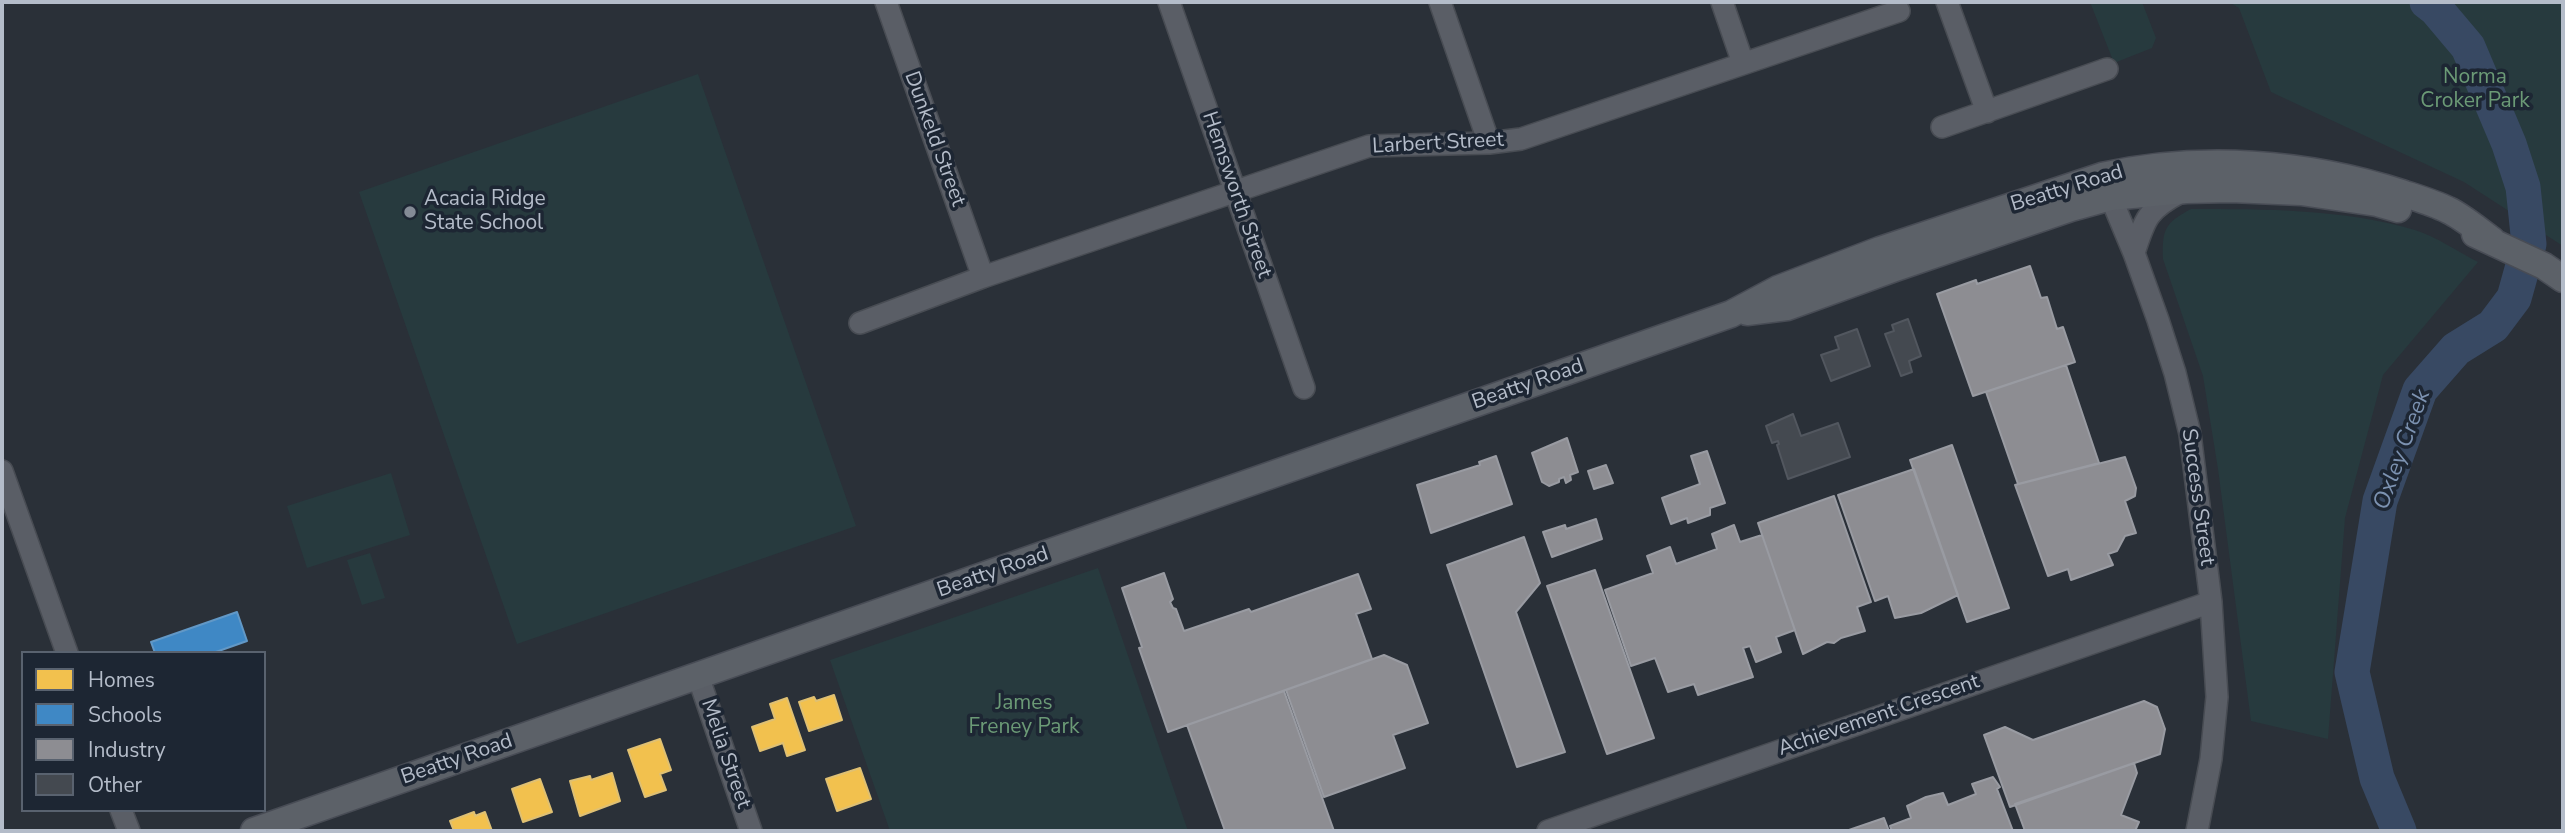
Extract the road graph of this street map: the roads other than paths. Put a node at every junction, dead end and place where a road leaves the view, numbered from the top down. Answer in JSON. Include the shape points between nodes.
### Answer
{"nodes":[{"id":1,"x":886,"y":2,"type":"edge"},
{"id":2,"x":1168,"y":2,"type":"edge"},
{"id":3,"x":1440,"y":2,"type":"edge"},
{"id":4,"x":1722,"y":2,"type":"edge"},
{"id":5,"x":1947,"y":2,"type":"edge"},
{"id":6,"x":1899,"y":11,"type":"dead end"},
{"id":7,"x":1743,"y":63,"type":"junction"},
{"id":8,"x":2107,"y":69,"type":"dead end"},
{"id":9,"x":1987,"y":111,"type":"junction"},
{"id":10,"x":1942,"y":127,"type":"dead end"},
{"id":11,"x":1489,"y":143,"type":"junction"},
{"id":12,"x":2106,"y":186,"type":"junction"},
{"id":13,"x":2186,"y":190,"type":"junction"},
{"id":14,"x":1235,"y":192,"type":"junction"},
{"id":15,"x":2492,"y":240,"type":"junction"},
{"id":16,"x":2134,"y":253,"type":"junction"},
{"id":17,"x":983,"y":277,"type":"junction"},
{"id":18,"x":2563,"y":279,"type":"edge"},
{"id":19,"x":860,"y":323,"type":"dead end"},
{"id":20,"x":1304,"y":388,"type":"dead end"},
{"id":21,"x":2,"y":471,"type":"edge"},
{"id":22,"x":2211,"y":602,"type":"junction"},
{"id":23,"x":66,"y":651,"type":"edge"},
{"id":24,"x":698,"y":676,"type":"junction"},
{"id":25,"x":122,"y":812,"type":"edge"},
{"id":26,"x":129,"y":831,"type":"edge"},
{"id":27,"x":254,"y":831,"type":"edge"},
{"id":28,"x":751,"y":831,"type":"edge"},
{"id":29,"x":1548,"y":831,"type":"edge"},
{"id":30,"x":2197,"y":831,"type":"edge"}],
"edges":[{"from":1,"to":17,"type":"street","name":"Dunkeld Street"},
{"from":2,"to":14,"type":"street","name":"Hemsworth Street"},
{"from":3,"to":11,"type":"street"},
{"from":4,"to":7,"type":"street"},
{"from":5,"to":9,"type":"street"},
{"from":6,"to":7,"type":"street","name":"Larbert Street"},
{"from":7,"to":11,"type":"street","name":"Larbert Street","via":[[1521,139]]},
{"from":8,"to":9,"type":"street"},
{"from":9,"to":10,"type":"street"},
{"from":11,"to":14,"type":"street","name":"Larbert Street","via":[[1368,146]]},
{"from":12,"to":13,"type":"main road","name":"Beatty Road"},
{"from":12,"to":15,"type":"main road","name":"Beatty Road","via":[[2134,169],[2221,163],[2302,170],[2374,184],[2449,210]]},
{"from":12,"to":16,"type":"street","name":"Success Street"},
{"from":12,"to":24,"type":"main road","name":"Beatty Road","via":[[1880,250],[1777,289],[1731,314]]},
{"from":13,"to":15,"type":"main road","name":"Beatty Road","via":[[2301,192],[2378,203]]},
{"from":13,"to":16,"type":"street","via":[[2158,204],[2143,225]]},
{"from":14,"to":17,"type":"street","name":"Larbert Street"},
{"from":14,"to":20,"type":"street","name":"Hemsworth Street"},
{"from":15,"to":18,"type":"main road","name":"Beatty Road"},
{"from":16,"to":22,"type":"street","name":"Success Street","via":[[2175,373],[2190,434]]},
{"from":17,"to":19,"type":"street","name":"Larbert Street"},
{"from":21,"to":23,"type":"street"},
{"from":22,"to":29,"type":"street","name":"Achievement Crescent"},
{"from":22,"to":30,"type":"street","name":"Success Street","via":[[2217,697]]},
{"from":24,"to":27,"type":"main road","name":"Beatty Road"},
{"from":24,"to":28,"type":"street","name":"Melia Street"},
{"from":25,"to":26,"type":"street"}]}
